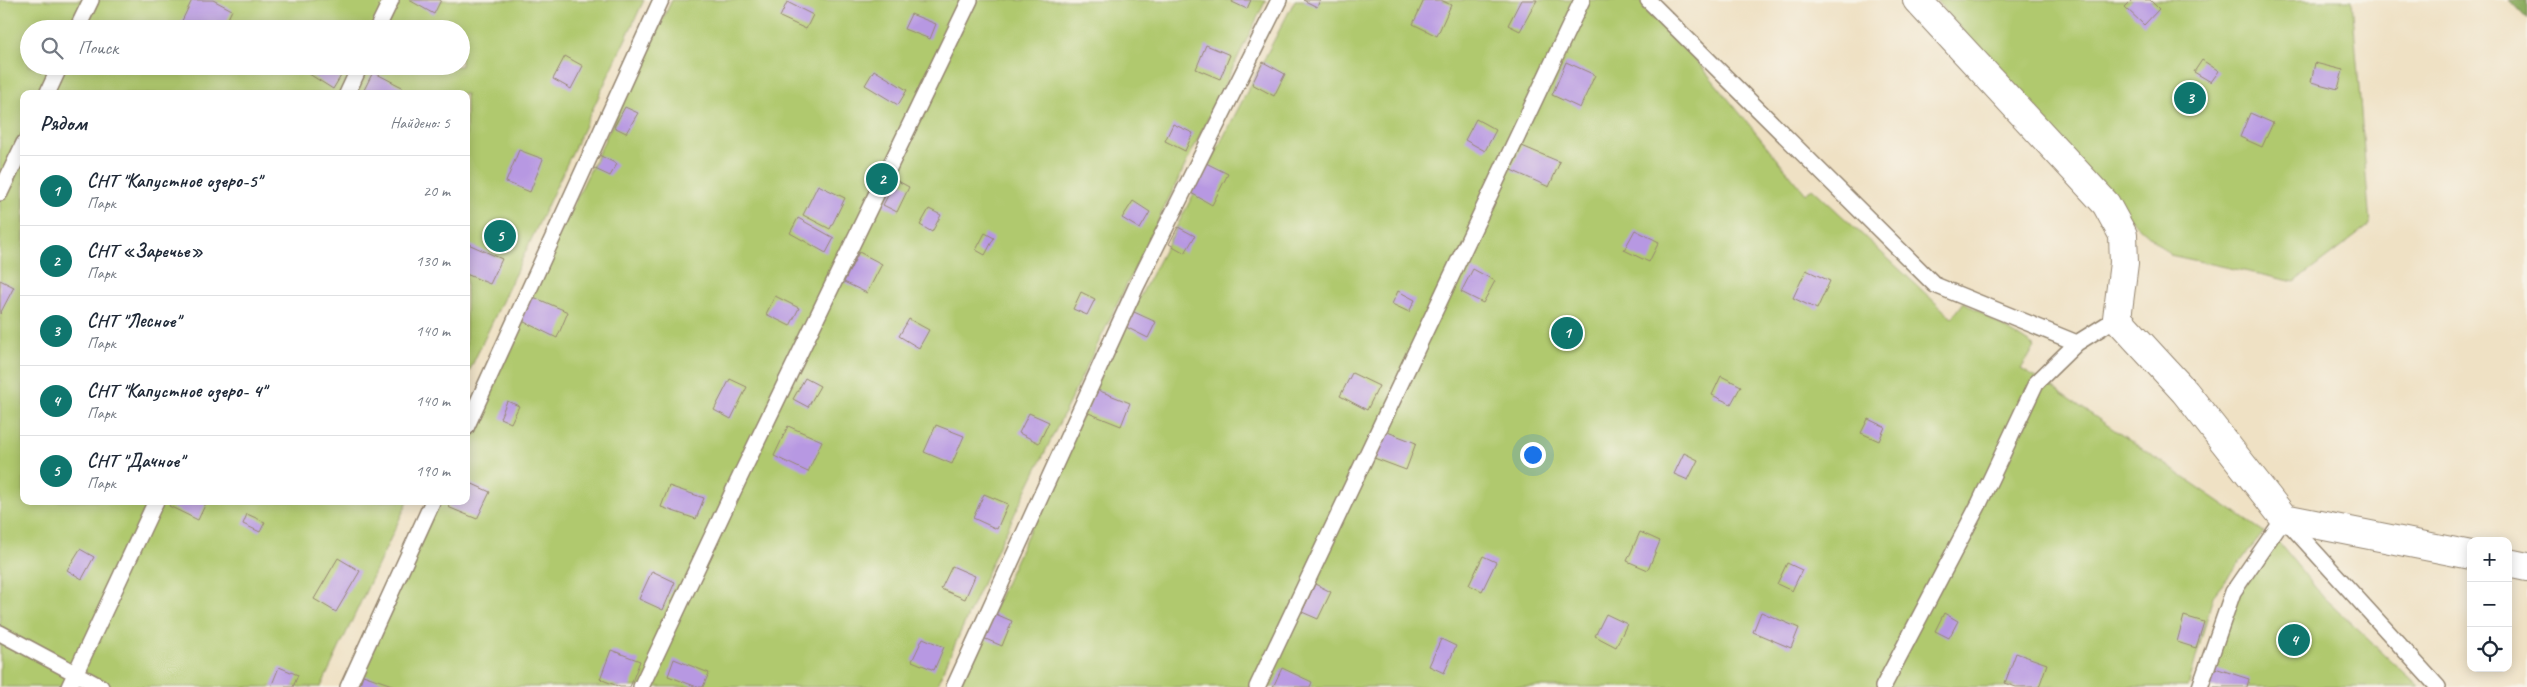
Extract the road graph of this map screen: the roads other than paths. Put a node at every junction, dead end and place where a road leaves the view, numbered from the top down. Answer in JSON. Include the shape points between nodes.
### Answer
{"nodes":[{"id":1,"x":91,"y":0,"type":"edge"},
{"id":2,"x":391,"y":0,"type":"edge"},
{"id":3,"x":661,"y":0,"type":"edge"},
{"id":4,"x":970,"y":0,"type":"edge"},
{"id":5,"x":1279,"y":0,"type":"edge"},
{"id":6,"x":1582,"y":0,"type":"edge"},
{"id":7,"x":1648,"y":0,"type":"edge"},
{"id":8,"x":1917,"y":0,"type":"edge"},
{"id":9,"x":81,"y":20,"type":"edge"},
{"id":10,"x":381,"y":20,"type":"edge"},
{"id":11,"x":56,"y":75,"type":"edge"},
{"id":12,"x":356,"y":75,"type":"edge"},
{"id":13,"x":49,"y":90,"type":"edge"},
{"id":14,"x":349,"y":90,"type":"edge"},
{"id":15,"x":20,"y":151,"type":"edge"},
{"id":16,"x":0,"y":193,"type":"edge"},
{"id":17,"x":2117,"y":318,"type":"junction"},
{"id":18,"x":2077,"y":343,"type":"junction"},
{"id":19,"x":470,"y":419,"type":"edge"},
{"id":20,"x":154,"y":505,"type":"edge"},
{"id":21,"x":431,"y":505,"type":"edge"},
{"id":22,"x":2284,"y":518,"type":"junction"},
{"id":23,"x":2467,"y":554,"type":"edge"},
{"id":24,"x":2512,"y":564,"type":"edge"},
{"id":25,"x":2527,"y":567,"type":"edge"},
{"id":26,"x":0,"y":633,"type":"edge"},
{"id":27,"x":2424,"y":671,"type":"junction"},
{"id":28,"x":72,"y":680,"type":"edge"},
{"id":29,"x":101,"y":687,"type":"edge"},
{"id":30,"x":348,"y":687,"type":"edge"},
{"id":31,"x":641,"y":687,"type":"edge"},
{"id":32,"x":954,"y":687,"type":"edge"},
{"id":33,"x":1257,"y":687,"type":"edge"},
{"id":34,"x":1883,"y":687,"type":"edge"},
{"id":35,"x":2200,"y":687,"type":"edge"},
{"id":36,"x":2419,"y":687,"type":"edge"},
{"id":37,"x":2438,"y":687,"type":"edge"}],
"edges":[{"from":1,"to":9,"type":"lane"},
{"from":2,"to":10,"type":"lane"},
{"from":3,"to":19,"type":"lane"},
{"from":4,"to":31,"type":"lane"},
{"from":5,"to":32,"type":"lane","via":[[1136,287]]},
{"from":6,"to":33,"type":"lane"},
{"from":7,"to":18,"type":"lane","via":[[1935,285]]},
{"from":8,"to":17,"type":"street","via":[[2106,204],[2123,235],[2124,263]]},
{"from":11,"to":13,"type":"lane"},
{"from":12,"to":14,"type":"lane"},
{"from":15,"to":16,"type":"lane"},
{"from":17,"to":18,"type":"lane"},
{"from":17,"to":22,"type":"street","via":[[2185,392]]},
{"from":18,"to":34,"type":"lane","via":[[2036,383],[1980,504]]},
{"from":20,"to":28,"type":"lane"},
{"from":21,"to":30,"type":"lane"},
{"from":22,"to":23,"type":"street"},
{"from":22,"to":27,"type":"lane"},
{"from":22,"to":35,"type":"lane","via":[[2233,592]]},
{"from":24,"to":25,"type":"street"},
{"from":26,"to":28,"type":"lane"},
{"from":27,"to":36,"type":"lane"},
{"from":27,"to":37,"type":"lane"},
{"from":28,"to":29,"type":"lane"}]}
